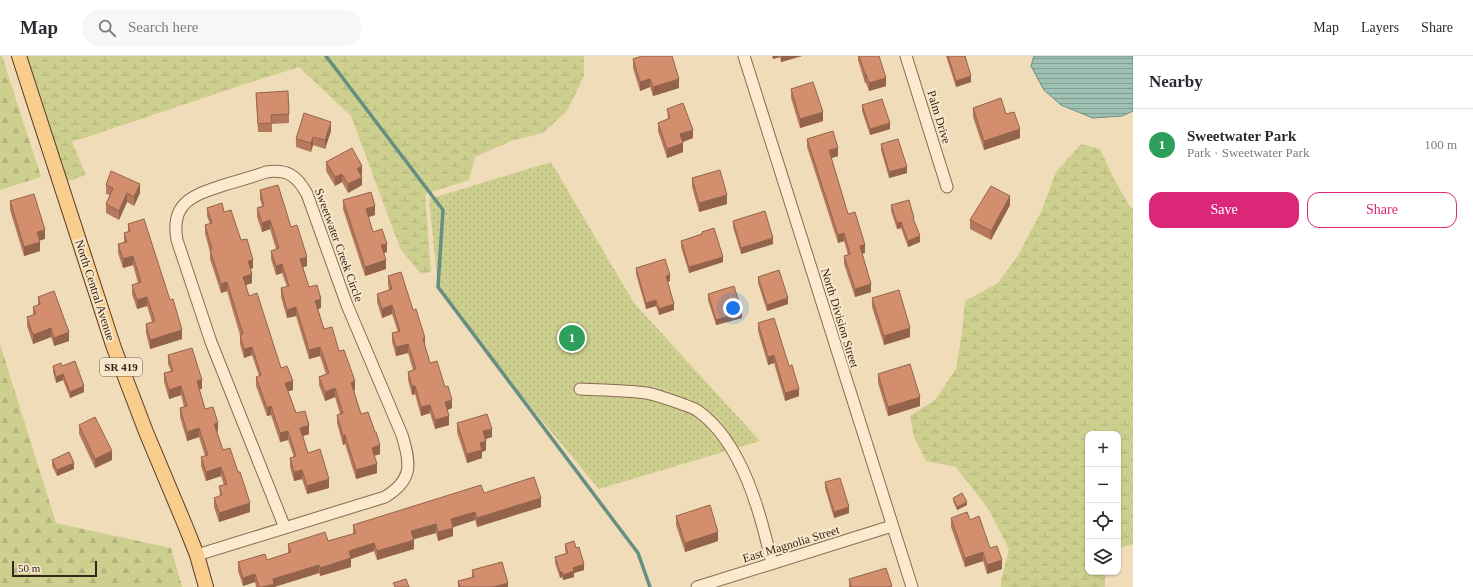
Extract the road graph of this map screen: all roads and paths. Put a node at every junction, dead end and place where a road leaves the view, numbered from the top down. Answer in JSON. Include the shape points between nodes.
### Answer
{"nodes":[{"id":1,"x":19,"y":56,"type":"edge"},
{"id":2,"x":744,"y":56,"type":"edge"},
{"id":3,"x":906,"y":56,"type":"edge"},
{"id":4,"x":947,"y":187,"type":"dead end"},
{"id":5,"x":580,"y":389,"type":"dead end"},
{"id":6,"x":892,"y":526,"type":"junction"},
{"id":7,"x":285,"y":528,"type":"junction"},
{"id":8,"x":197,"y":556,"type":"junction"},
{"id":9,"x":772,"y":564,"type":"junction"},
{"id":10,"x":206,"y":587,"type":"edge"},
{"id":11,"x":697,"y":587,"type":"edge"},
{"id":12,"x":912,"y":587,"type":"edge"}],
"edges":[{"from":1,"to":8,"type":"main road","name":"North Central Avenue","number":"SR 419","via":[[114,348]]},
{"from":2,"to":6,"type":"street","name":"North Division Street"},
{"from":3,"to":4,"type":"street","name":"Palm Drive"},
{"from":5,"to":9,"type":"street","via":[[647,393],[697,410],[719,430],[741,466],[764,529]]},
{"from":6,"to":9,"type":"street","name":"East Magnolia Street"},
{"from":6,"to":12,"type":"street","name":"North Division Street"},
{"from":7,"to":7,"type":"street","name":"Sweetwater Creek Circle","via":[[385,497],[397,489],[405,479],[408,465],[402,435],[347,305],[307,194],[300,182],[291,174],[277,171],[266,172],[199,193],[186,202],[178,213],[174,227],[211,342]]},
{"from":7,"to":8,"type":"street","name":"Sweetwater Creek Circle"},
{"from":8,"to":10,"type":"main road","name":"North Central Avenue","number":"SR 419"},
{"from":9,"to":11,"type":"street","name":"East Magnolia Street"}]}
